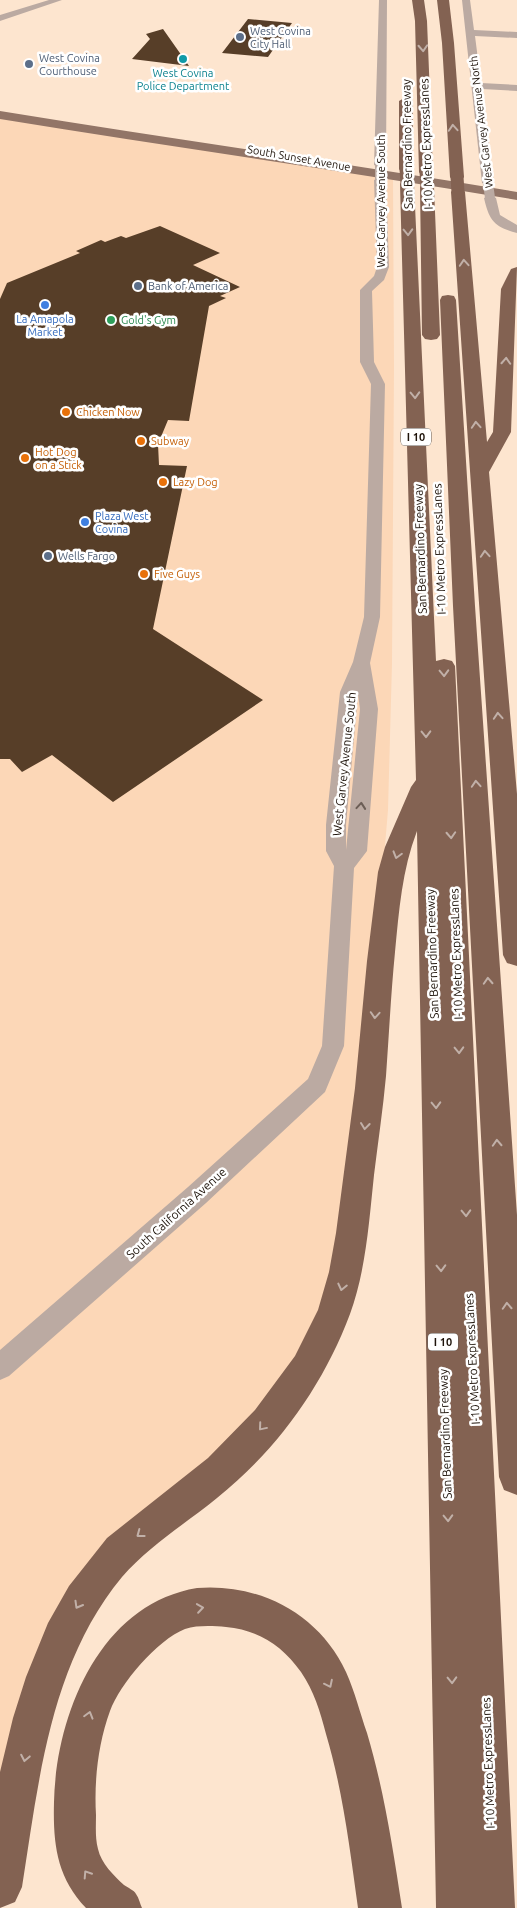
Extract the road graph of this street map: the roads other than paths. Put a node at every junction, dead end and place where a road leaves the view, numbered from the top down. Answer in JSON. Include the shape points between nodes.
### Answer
{"nodes":[{"id":1,"x":58,"y":0,"type":"edge"},
{"id":2,"x":383,"y":0,"type":"edge"},
{"id":3,"x":418,"y":0,"type":"edge"},
{"id":4,"x":429,"y":0,"type":"edge"},
{"id":5,"x":443,"y":0,"type":"edge"},
{"id":6,"x":466,"y":0,"type":"edge"},
{"id":7,"x":0,"y":18,"type":"edge"},
{"id":8,"x":471,"y":33,"type":"junction"},
{"id":9,"x":517,"y":35,"type":"edge"},
{"id":10,"x":476,"y":86,"type":"junction"},
{"id":11,"x":517,"y":88,"type":"edge"},
{"id":12,"x":406,"y":90,"type":"dead end"},
{"id":13,"x":0,"y":107,"type":"edge"},
{"id":14,"x":0,"y":115,"type":"edge"},
{"id":15,"x":438,"y":125,"type":"dead end"},
{"id":16,"x":358,"y":169,"type":"junction"},
{"id":17,"x":432,"y":181,"type":"junction"},
{"id":18,"x":517,"y":196,"type":"edge"},
{"id":19,"x":517,"y":228,"type":"edge"},
{"id":20,"x":517,"y":272,"type":"edge"},
{"id":21,"x":479,"y":473,"type":"junction"},
{"id":22,"x":427,"y":777,"type":"junction"},
{"id":23,"x":510,"y":870,"type":"junction"},
{"id":24,"x":517,"y":900,"type":"edge"},
{"id":25,"x":517,"y":955,"type":"edge"},
{"id":26,"x":333,"y":1046,"type":"joint"},
{"id":27,"x":0,"y":1366,"type":"edge"},
{"id":28,"x":517,"y":1476,"type":"edge"},
{"id":29,"x":0,"y":1887,"type":"edge"},
{"id":30,"x":120,"y":1908,"type":"edge"},
{"id":31,"x":380,"y":1908,"type":"edge"},
{"id":32,"x":458,"y":1908,"type":"edge"},
{"id":33,"x":493,"y":1908,"type":"edge"}],
"edges":[{"from":1,"to":7,"type":"street"},
{"from":2,"to":26,"type":"street","name":"West Garvey Avenue South","bridge":true,"via":[[380,165],[383,267],[380,277],[366,290],[367,362],[378,386],[372,617],[362,662],[369,709],[358,851],[344,866]]},
{"from":3,"to":17,"type":"highway","name":"I-10 Metro ExpressLanes","one_way":true},
{"from":4,"to":15,"type":"highway","name":"I-10 Metro ExpressLanes"},
{"from":17,"to":5,"type":"highway","name":"San Bernardino Freeway","number":"I 10","one_way":true,"via":[[448,43]]},
{"from":6,"to":8,"type":"street","name":"West Garvey Avenue North"},
{"from":8,"to":9,"type":"street"},
{"from":8,"to":10,"type":"street","name":"West Garvey Avenue North"},
{"from":10,"to":11,"type":"street"},
{"from":10,"to":19,"type":"street","name":"West Garvey Avenue North","bridge":true,"via":[[492,211],[498,220]]},
{"from":12,"to":17,"type":"highway","name":"San Bernardino Freeway","number":"I 10"},
{"from":13,"to":16,"type":"main road","name":"South Sunset Avenue"},
{"from":14,"to":16,"type":"main road","name":"South Sunset Avenue","via":[[175,144]]},
{"from":16,"to":17,"type":"main road"},
{"from":17,"to":18,"type":"main road"},
{"from":21,"to":17,"type":"highway","name":"San Bernardino Freeway","number":"I 10","one_way":true},
{"from":17,"to":22,"type":"highway","name":"San Bernardino Freeway","number":"I 10","one_way":true},
{"from":28,"to":17,"type":"highway","name":"I-10 Metro ExpressLanes","one_way":true,"via":[[464,606]]},
{"from":17,"to":33,"type":"highway","name":"I-10 Metro ExpressLanes","one_way":true,"via":[[437,492]]},
{"from":21,"to":20,"type":"highway","one_way":true,"via":[[502,432],[509,289]]},
{"from":23,"to":21,"type":"highway","name":"San Bernardino Freeway","number":"I 10","one_way":true},
{"from":22,"to":29,"type":"highway","one_way":true,"via":[[395,856],[378,972],[371,1078],[348,1260],[340,1295],[327,1329],[291,1391],[261,1429],[221,1472],[130,1542],[79,1602],[43,1685],[28,1738]]},
{"from":22,"to":32,"type":"highway","name":"San Bernardino Freeway","number":"I 10","one_way":true},
{"from":23,"to":24,"type":"highway"},
{"from":23,"to":25,"type":"highway","name":"San Bernardino Freeway","number":"I 10"},
{"from":26,"to":27,"type":"street","name":"South California Avenue","via":[[317,1085],[198,1195]]},
{"from":30,"to":31,"type":"highway","one_way":true,"via":[[108,1901],[84,1871],[76,1848],[74,1795],[81,1744],[92,1706],[112,1671],[140,1636],[174,1614],[225,1607],[277,1620],[306,1644],[330,1684],[356,1769],[368,1823]]}]}
